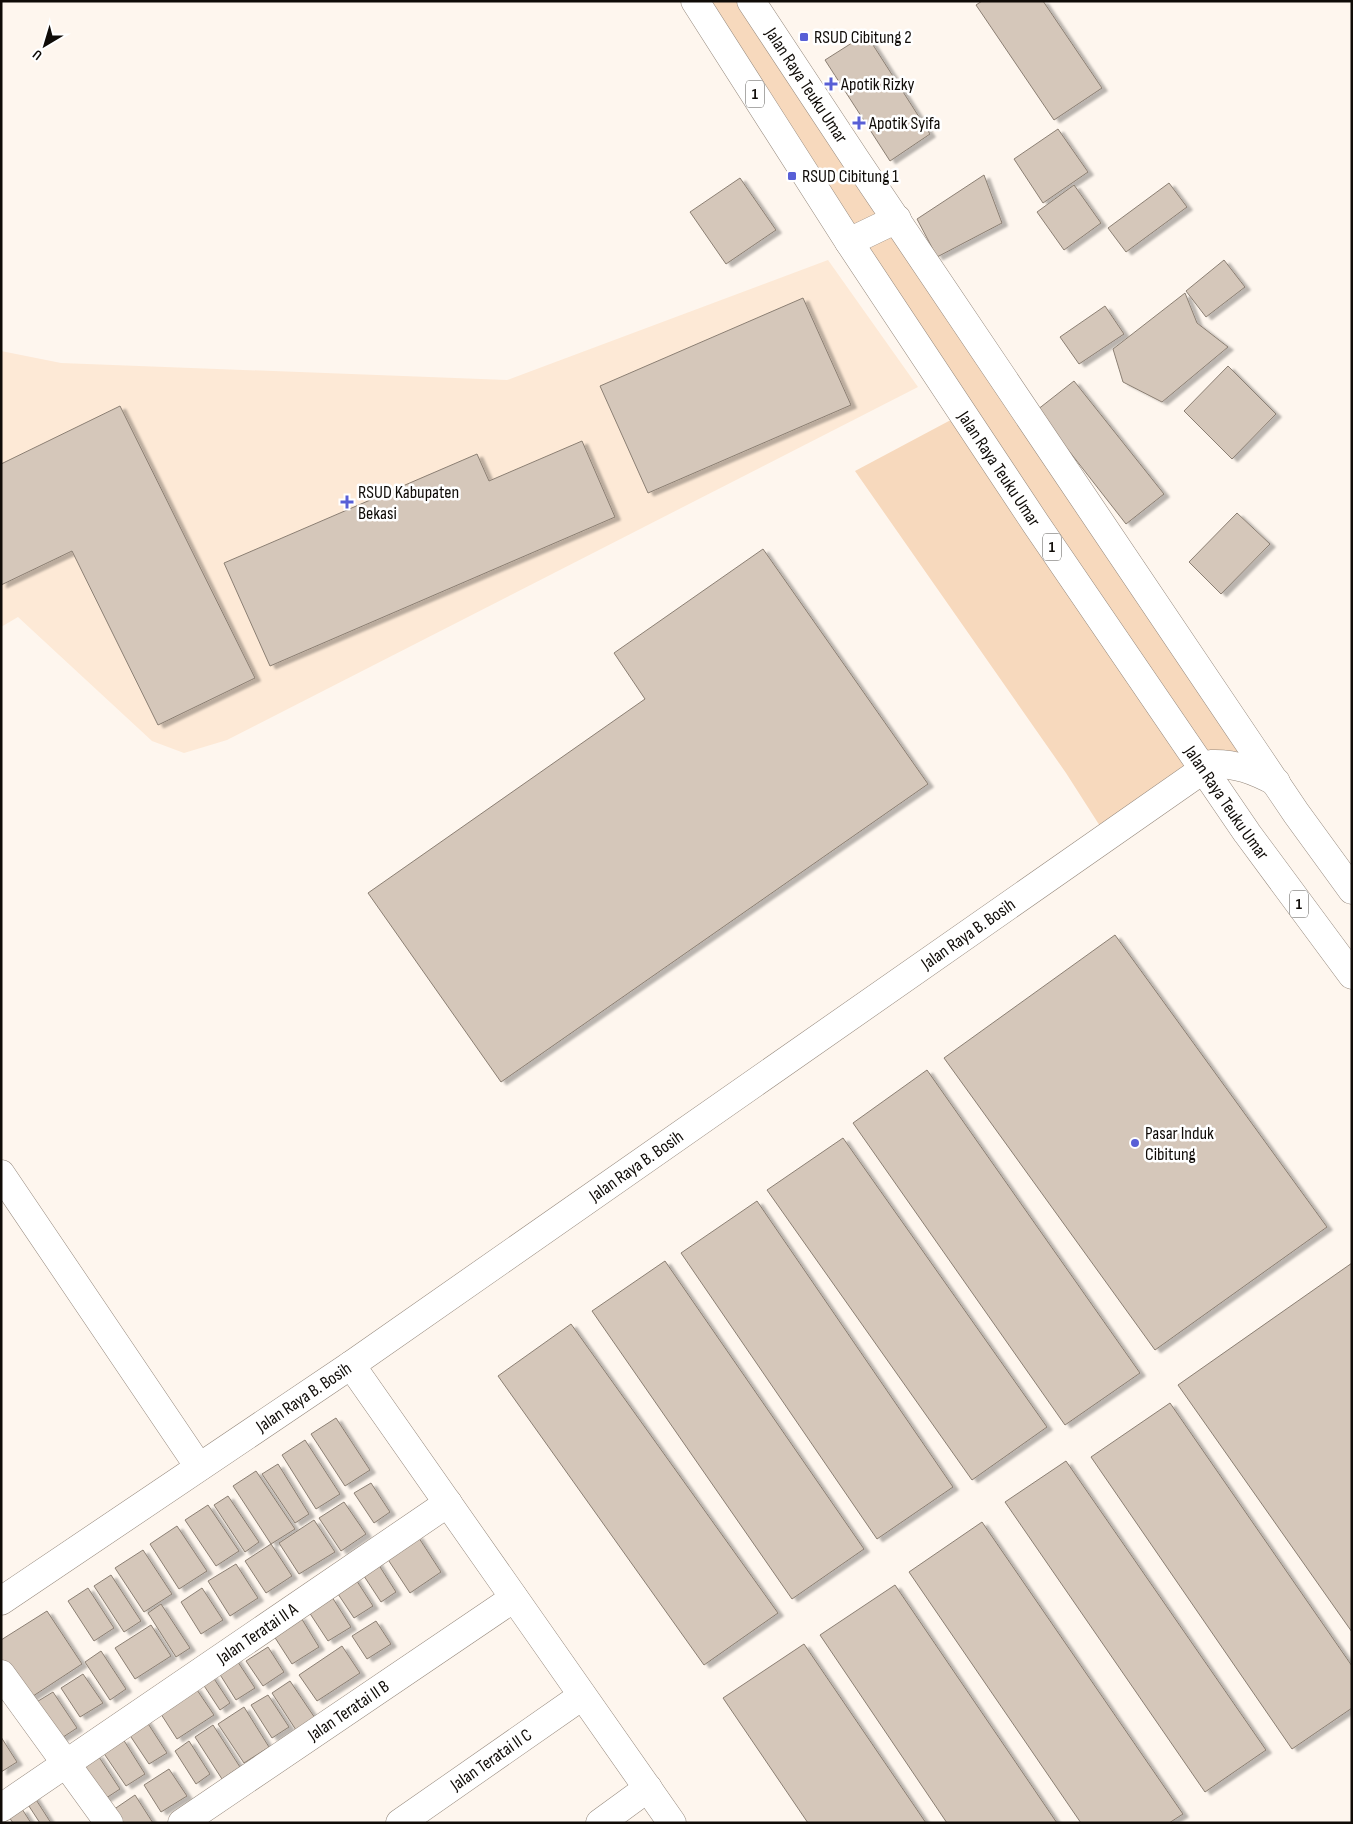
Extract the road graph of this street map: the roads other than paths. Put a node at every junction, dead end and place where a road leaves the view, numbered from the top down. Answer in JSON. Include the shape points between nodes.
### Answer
{"nodes":[{"id":1,"x":696,"y":1,"type":"edge"},
{"id":2,"x":751,"y":1,"type":"edge"},
{"id":3,"x":896,"y":219,"type":"junction"},
{"id":4,"x":849,"y":242,"type":"junction"},
{"id":5,"x":1204,"y":769,"type":"junction"},
{"id":6,"x":1276,"y":782,"type":"junction"},
{"id":7,"x":1352,"y":890,"type":"edge"},
{"id":8,"x":1352,"y":974,"type":"edge"},
{"id":9,"x":1,"y":1174,"type":"edge"},
{"id":10,"x":351,"y":1365,"type":"junction"},
{"id":11,"x":199,"y":1467,"type":"junction"},
{"id":12,"x":448,"y":1503,"type":"junction"},
{"id":13,"x":514,"y":1598,"type":"junction"},
{"id":14,"x":1,"y":1601,"type":"edge"},
{"id":15,"x":1,"y":1674,"type":"edge"},
{"id":16,"x":582,"y":1696,"type":"junction"},
{"id":17,"x":66,"y":1763,"type":"junction"},
{"id":18,"x":648,"y":1788,"type":"junction"},
{"id":19,"x":1,"y":1808,"type":"edge"},
{"id":20,"x":109,"y":1823,"type":"edge"},
{"id":21,"x":182,"y":1823,"type":"edge"},
{"id":22,"x":400,"y":1823,"type":"edge"},
{"id":23,"x":600,"y":1823,"type":"edge"},
{"id":24,"x":672,"y":1823,"type":"edge"}],
"edges":[{"from":1,"to":4,"type":"main road","name":"Jalan Raya Teuku Umar","number":"1"},
{"from":2,"to":3,"type":"main road","name":"Jalan Raya Teuku Umar"},
{"from":3,"to":4,"type":"main road"},
{"from":3,"to":6,"type":"main road","name":"Jalan Raya Teuku Umar"},
{"from":4,"to":5,"type":"main road","name":"Jalan Raya Teuku Umar","number":"1"},
{"from":5,"to":6,"type":"main road","name":"Jalan Raya B. Bosih","via":[[1211,764],[1227,764],[1253,770]]},
{"from":5,"to":8,"type":"main road","name":"Jalan Raya Teuku Umar","number":"1","via":[[1247,833]]},
{"from":5,"to":10,"type":"main road","name":"Jalan Raya B. Bosih"},
{"from":6,"to":7,"type":"main road","name":"Jalan Raya Teuku Umar"},
{"from":9,"to":11,"type":"main road"},
{"from":10,"to":11,"type":"main road","name":"Jalan Raya B. Bosih"},
{"from":10,"to":12,"type":"main road"},
{"from":11,"to":14,"type":"main road","name":"Jalan Raya B. Bosih"},
{"from":12,"to":13,"type":"main road"},
{"from":12,"to":17,"type":"main road","name":"Jalan Teratai II A"},
{"from":13,"to":16,"type":"main road"},
{"from":13,"to":21,"type":"main road","name":"Jalan Teratai II B"},
{"from":15,"to":17,"type":"main road"},
{"from":16,"to":18,"type":"main road"},
{"from":16,"to":22,"type":"main road","name":"Jalan Teratai II C"},
{"from":17,"to":19,"type":"main road","name":"Jalan Teratai II A"},
{"from":17,"to":20,"type":"main road"},
{"from":18,"to":23,"type":"main road"},
{"from":18,"to":24,"type":"main road"}]}
